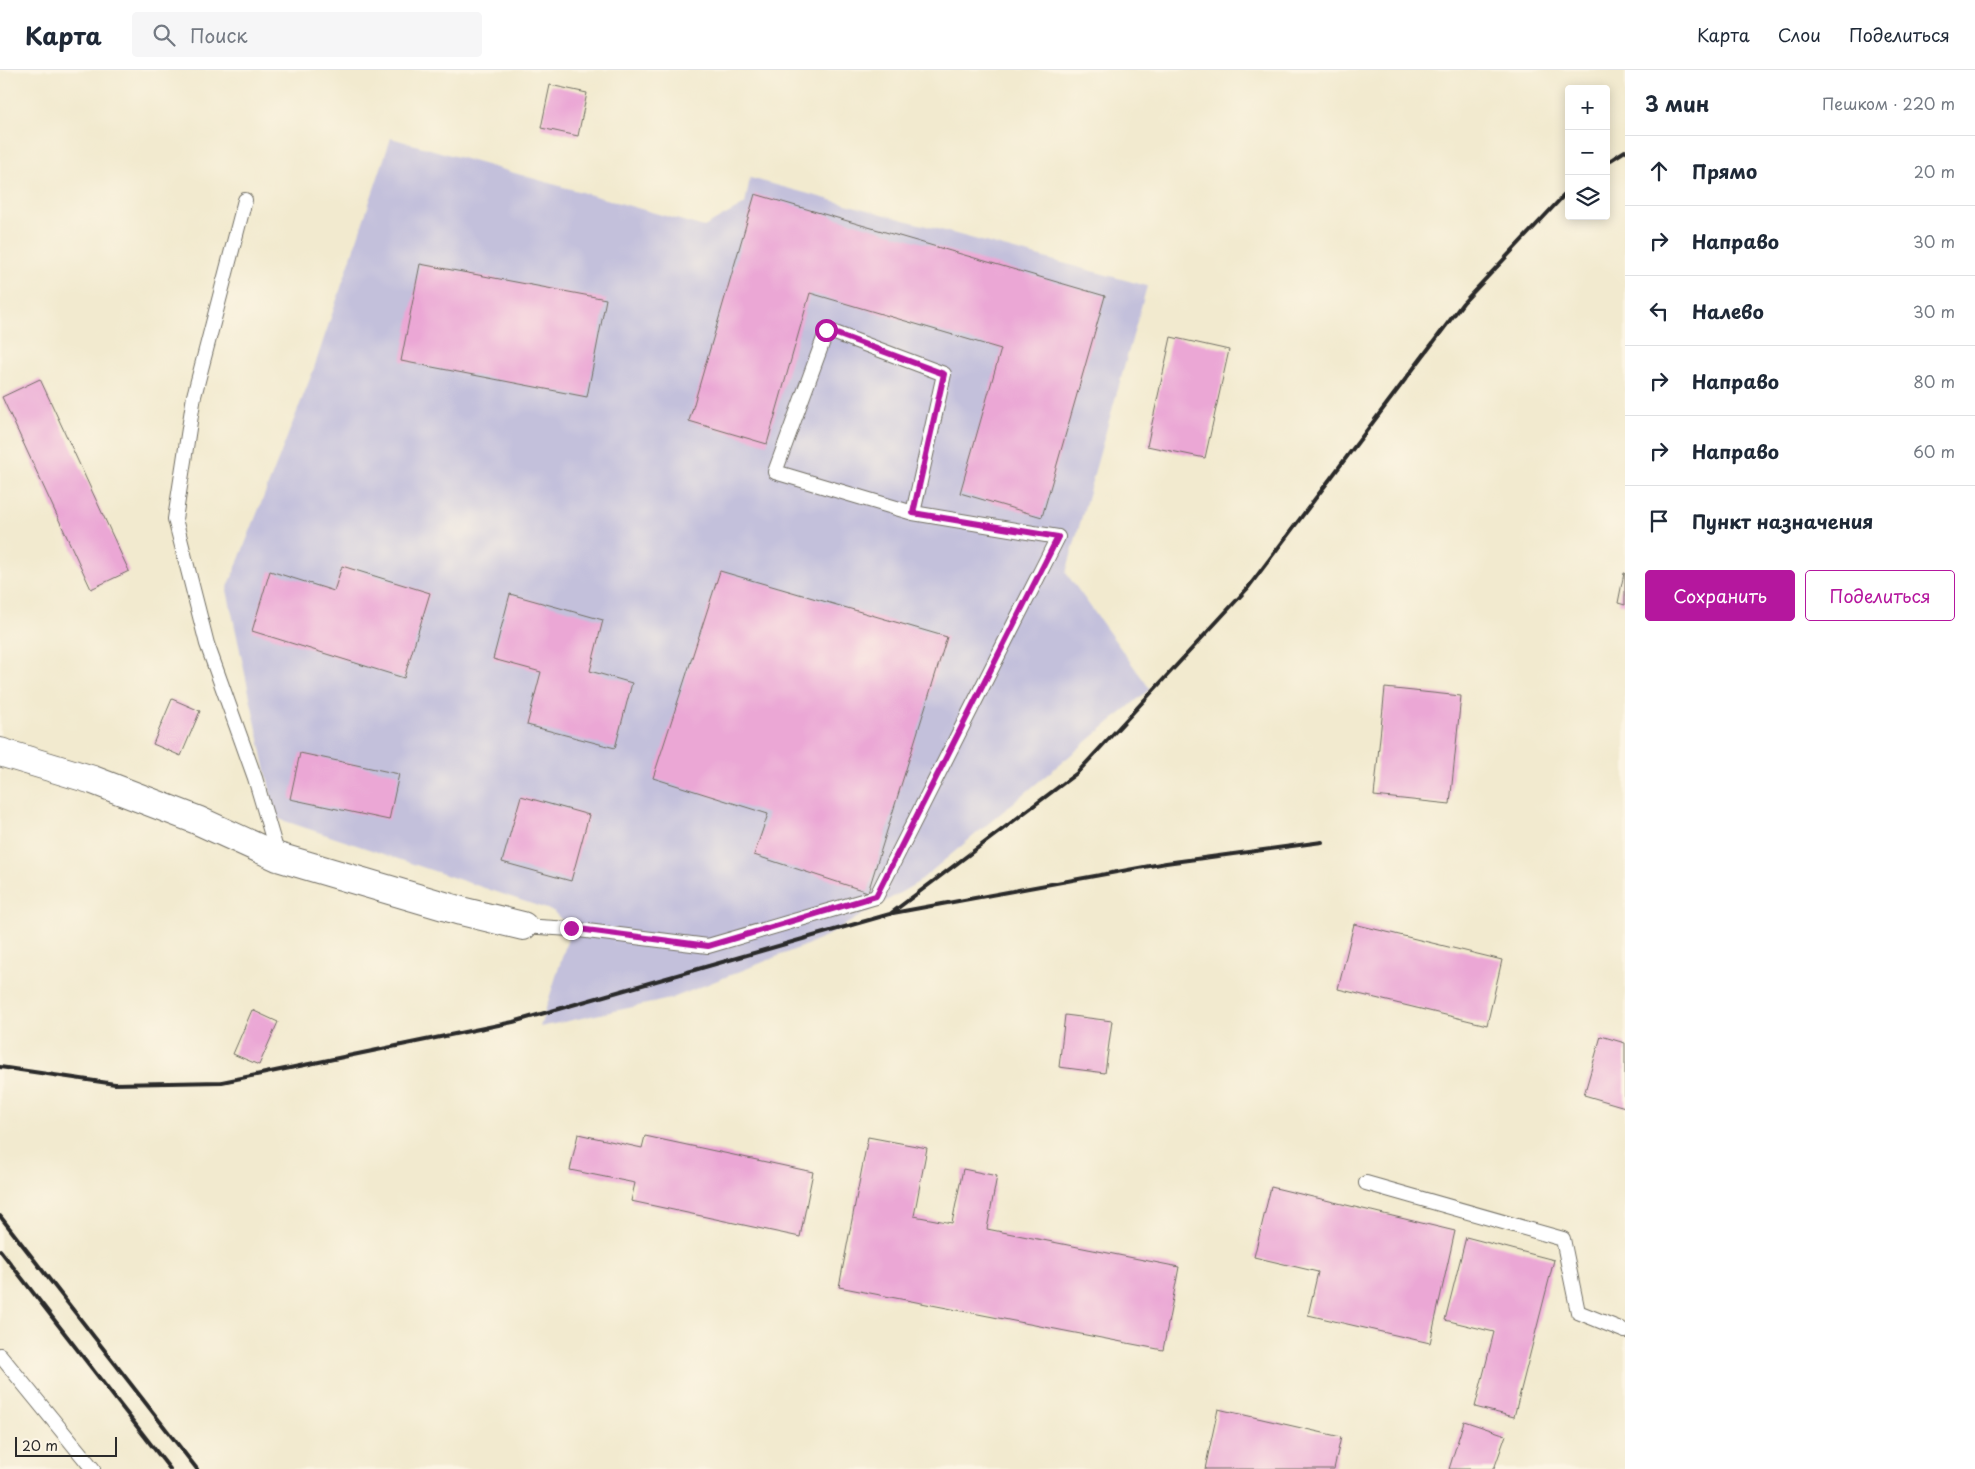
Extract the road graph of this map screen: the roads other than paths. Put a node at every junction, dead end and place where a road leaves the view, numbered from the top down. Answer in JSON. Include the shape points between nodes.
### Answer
{"nodes":[{"id":1,"x":244,"y":200,"type":"dead end"},
{"id":2,"x":913,"y":513,"type":"junction"},
{"id":3,"x":0,"y":752,"type":"edge"},
{"id":4,"x":278,"y":857,"type":"junction"},
{"id":5,"x":523,"y":926,"type":"joint"},
{"id":6,"x":1366,"y":1183,"type":"dead end"},
{"id":7,"x":1625,"y":1331,"type":"edge"},
{"id":8,"x":0,"y":1355,"type":"edge"},
{"id":9,"x":93,"y":1469,"type":"edge"}],
"edges":[{"from":1,"to":4,"type":"lane","via":[[194,396],[175,519],[207,644],[255,778]]},
{"from":2,"to":2,"type":"lane","via":[[944,374],[826,330],[775,472]]},
{"from":2,"to":5,"type":"lane","via":[[1058,537],[876,896],[708,946],[571,928]]},
{"from":3,"to":4,"type":"street","via":[[119,790],[197,820]]},
{"from":4,"to":5,"type":"street"},
{"from":6,"to":7,"type":"lane","via":[[1563,1238],[1578,1312]]},
{"from":8,"to":9,"type":"lane"}]}
